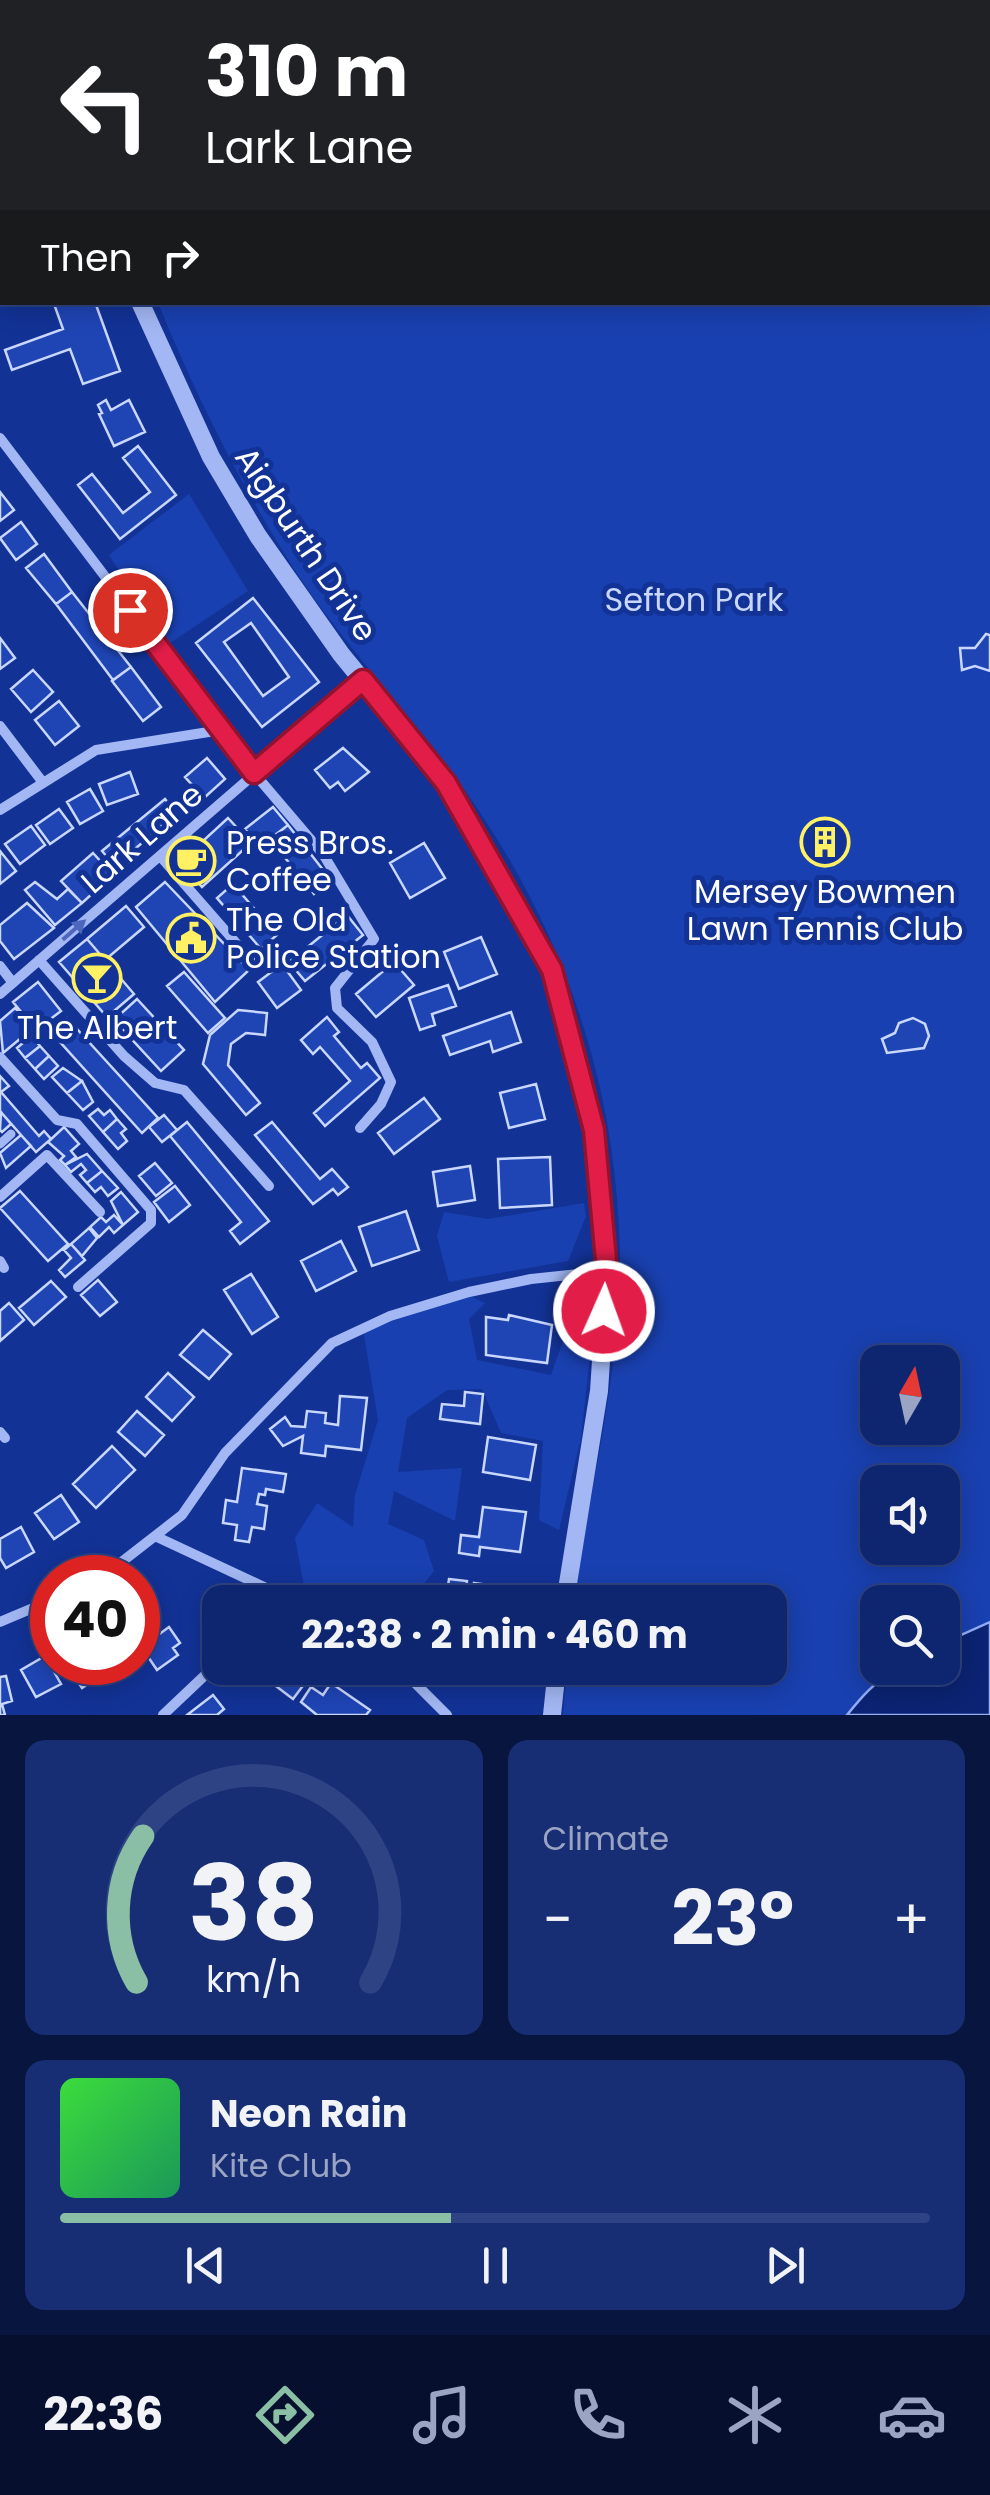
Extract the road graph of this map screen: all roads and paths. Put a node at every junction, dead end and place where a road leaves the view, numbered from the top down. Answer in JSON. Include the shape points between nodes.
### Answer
{"nodes":[{"id":1,"x":141,"y":305,"type":"edge"},
{"id":2,"x":0,"y":438,"type":"edge"},
{"id":3,"x":363,"y":680,"type":"junction"},
{"id":4,"x":0,"y":726,"type":"edge"},
{"id":5,"x":221,"y":730,"type":"junction"},
{"id":6,"x":254,"y":773,"type":"junction"},
{"id":7,"x":40,"y":780,"type":"junction"},
{"id":8,"x":0,"y":810,"type":"edge"},
{"id":9,"x":160,"y":856,"type":"junction"},
{"id":10,"x":250,"y":958,"type":"dead end"},
{"id":11,"x":38,"y":960,"type":"junction"},
{"id":12,"x":0,"y":966,"type":"edge"},
{"id":13,"x":13,"y":983,"type":"junction"},
{"id":14,"x":0,"y":994,"type":"edge"},
{"id":15,"x":0,"y":1057,"type":"edge"},
{"id":16,"x":360,"y":1128,"type":"dead end"},
{"id":17,"x":10,"y":1134,"type":"dead end"},
{"id":18,"x":0,"y":1144,"type":"edge"},
{"id":19,"x":270,"y":1186,"type":"dead end"},
{"id":20,"x":0,"y":1197,"type":"edge"},
{"id":21,"x":100,"y":1212,"type":"dead end"},
{"id":22,"x":607,"y":1271,"type":"junction"},
{"id":23,"x":78,"y":1287,"type":"dead end"},
{"id":24,"x":158,"y":1537,"type":"junction"},
{"id":25,"x":133,"y":1555,"type":"edge"},
{"id":26,"x":256,"y":1585,"type":"edge"},
{"id":27,"x":568,"y":1585,"type":"edge"},
{"id":28,"x":30,"y":1609,"type":"edge"},
{"id":29,"x":0,"y":1622,"type":"edge"},
{"id":30,"x":202,"y":1678,"type":"edge"},
{"id":31,"x":417,"y":1685,"type":"edge"},
{"id":32,"x":555,"y":1685,"type":"edge"},
{"id":33,"x":163,"y":1715,"type":"edge"},
{"id":34,"x":447,"y":1715,"type":"edge"},
{"id":35,"x":552,"y":1715,"type":"edge"}],
"edges":[{"from":1,"to":3,"type":"street","name":"Aigburth Drive","via":[[238,503]]},
{"from":2,"to":5,"type":"street"},
{"from":3,"to":6,"type":"street","name":"Lark Lane"},
{"from":3,"to":22,"type":"street","name":"Aigburth Drive","via":[[446,783],[552,970],[594,1130]]},
{"from":4,"to":7,"type":"street"},
{"from":5,"to":6,"type":"street"},
{"from":5,"to":7,"type":"street","via":[[96,750]]},
{"from":6,"to":9,"type":"street","name":"Lark Lane"},
{"from":6,"to":16,"type":"street","via":[[323,854],[374,939],[335,988],[337,1008],[372,1042],[392,1082]]},
{"from":7,"to":8,"type":"street"},
{"from":9,"to":10,"type":"street"},
{"from":11,"to":9,"type":"street","name":"Lark Lane","one_way":true},
{"from":11,"to":13,"type":"street","name":"Lark Lane"},
{"from":11,"to":19,"type":"street","via":[[124,1056],[155,1083],[184,1090]]},
{"from":12,"to":13,"type":"street"},
{"from":13,"to":14,"type":"street","name":"Lark Lane"},
{"from":15,"to":23,"type":"street","via":[[57,1120],[78,1124],[151,1210],[151,1223]]},
{"from":17,"to":18,"type":"street"},
{"from":20,"to":21,"type":"street","via":[[47,1155]]},
{"from":22,"to":24,"type":"street","via":[[468,1292],[332,1343],[225,1453]]},
{"from":22,"to":27,"type":"street","name":"Aigburth Drive","via":[[599,1391]]},
{"from":24,"to":25,"type":"street"},
{"from":24,"to":26,"type":"street"},
{"from":28,"to":29,"type":"street"},
{"from":30,"to":33,"type":"street"},
{"from":31,"to":34,"type":"street"},
{"from":32,"to":35,"type":"street"}]}
